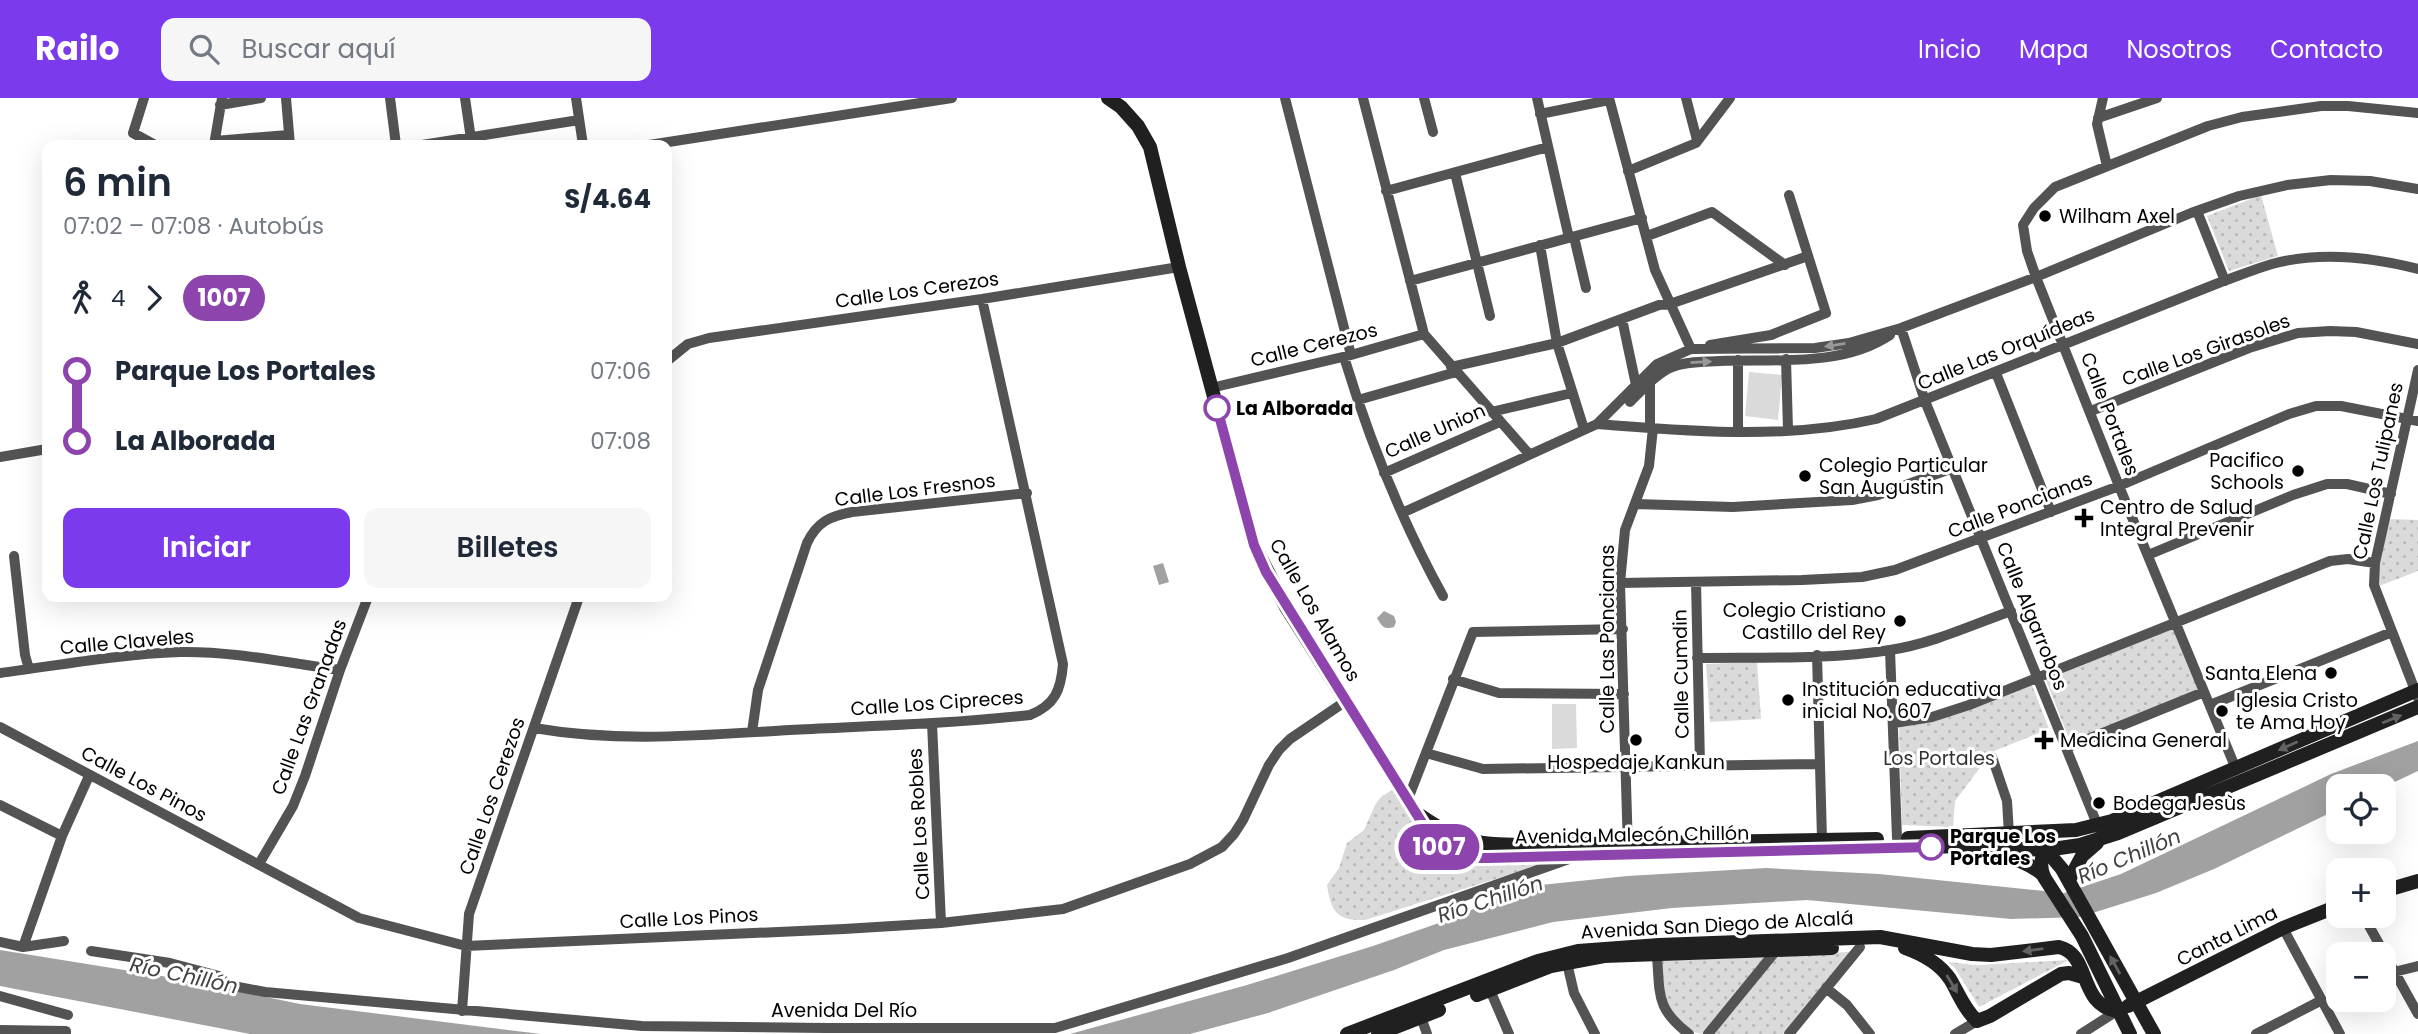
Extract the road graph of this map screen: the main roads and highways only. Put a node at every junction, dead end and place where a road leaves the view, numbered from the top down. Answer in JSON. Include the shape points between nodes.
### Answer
{"nodes":[{"id":1,"x":1108,"y":98,"type":"edge"},
{"id":2,"x":2417,"y":693,"type":"edge"},
{"id":3,"x":2418,"y":707,"type":"edge"},
{"id":4,"x":1417,"y":814,"type":"junction"},
{"id":5,"x":2076,"y":830,"type":"junction"},
{"id":6,"x":2100,"y":832,"type":"junction"},
{"id":7,"x":1992,"y":835,"type":"junction"},
{"id":8,"x":1964,"y":846,"type":"junction"},
{"id":9,"x":1628,"y":848,"type":"junction"},
{"id":10,"x":2046,"y":850,"type":"junction"},
{"id":11,"x":2069,"y":880,"type":"junction"},
{"id":12,"x":2418,"y":881,"type":"edge"},
{"id":13,"x":2048,"y":882,"type":"junction"},
{"id":14,"x":2396,"y":887,"type":"edge"},
{"id":15,"x":2326,"y":911,"type":"edge"},
{"id":16,"x":2088,"y":931,"type":"junction"},
{"id":17,"x":1780,"y":946,"type":"junction"},
{"id":18,"x":2083,"y":977,"type":"junction"},
{"id":19,"x":2136,"y":1003,"type":"junction"},
{"id":20,"x":2118,"y":1011,"type":"junction"},
{"id":21,"x":1347,"y":1034,"type":"edge"},
{"id":22,"x":1378,"y":1034,"type":"edge"},
{"id":23,"x":2130,"y":1034,"type":"edge"},
{"id":24,"x":2154,"y":1034,"type":"edge"}],
"edges":[{"from":1,"to":4,"type":"main road","name":"Calle Los Alamos","via":[[1138,126],[1150,147],[1254,545],[1286,607]]},
{"from":2,"to":6,"type":"main road","name":"Avenida Malecón Chillón","one_way":true},
{"from":6,"to":3,"type":"main road","name":"Avenida Malecón Chillón","one_way":true},
{"from":4,"to":9,"type":"main road","name":"Avenida Malecón Chillón","via":[[1460,839],[1489,844]]},
{"from":4,"to":9,"type":"main road","name":"Avenida Malecón Chillón","via":[[1446,855],[1459,858],[1578,856]]},
{"from":5,"to":6,"type":"main road","name":"Avenida Malecón Chillón"},
{"from":5,"to":7,"type":"main road","name":"Avenida Malecón Chillón"},
{"from":5,"to":10,"type":"main road"},
{"from":6,"to":10,"type":"main road","name":"Avenida Malecón Chillón"},
{"from":6,"to":11,"type":"main road"},
{"from":7,"to":9,"type":"main road","name":"Avenida Malecón Chillón"},
{"from":7,"to":10,"type":"main road"},
{"from":8,"to":9,"type":"main road","name":"Avenida Malecón Chillón"},
{"from":8,"to":10,"type":"main road","name":"Avenida Malecón Chillón"},
{"from":8,"to":13,"type":"main road","via":[[2023,862]]},
{"from":10,"to":11,"type":"main road"},
{"from":10,"to":13,"type":"main road","via":[[2041,868]]},
{"from":11,"to":16,"type":"main road"},
{"from":12,"to":14,"type":"main road"},
{"from":13,"to":16,"type":"main road"},
{"from":15,"to":19,"type":"main road","name":"Canta Lima"},
{"from":19,"to":16,"type":"main road","one_way":true},
{"from":16,"to":20,"type":"main road"},
{"from":18,"to":17,"type":"main road","name":"Avenida San Diego de Alcalá","one_way":true,"via":[[2074,956],[2059,947],[1972,954],[1881,937]]},
{"from":17,"to":18,"type":"main road","name":"Avenida San Diego de Alcalá","one_way":true,"via":[[1896,946],[1929,959],[1948,976],[1977,1021],[2062,974]]},
{"from":17,"to":21,"type":"main road","name":"Avenida San Diego de Alcalá","via":[[1611,947],[1554,956]]},
{"from":17,"to":22,"type":"main road","name":"Avenida San Diego de Alcalá","via":[[1604,956],[1551,966]]},
{"from":18,"to":20,"type":"main road","name":"Avenida San Diego de Alcalá","via":[[2101,1006]]},
{"from":19,"to":20,"type":"main road","name":"Canta Lima"},
{"from":19,"to":24,"type":"main road"},
{"from":20,"to":23,"type":"main road"}]}
